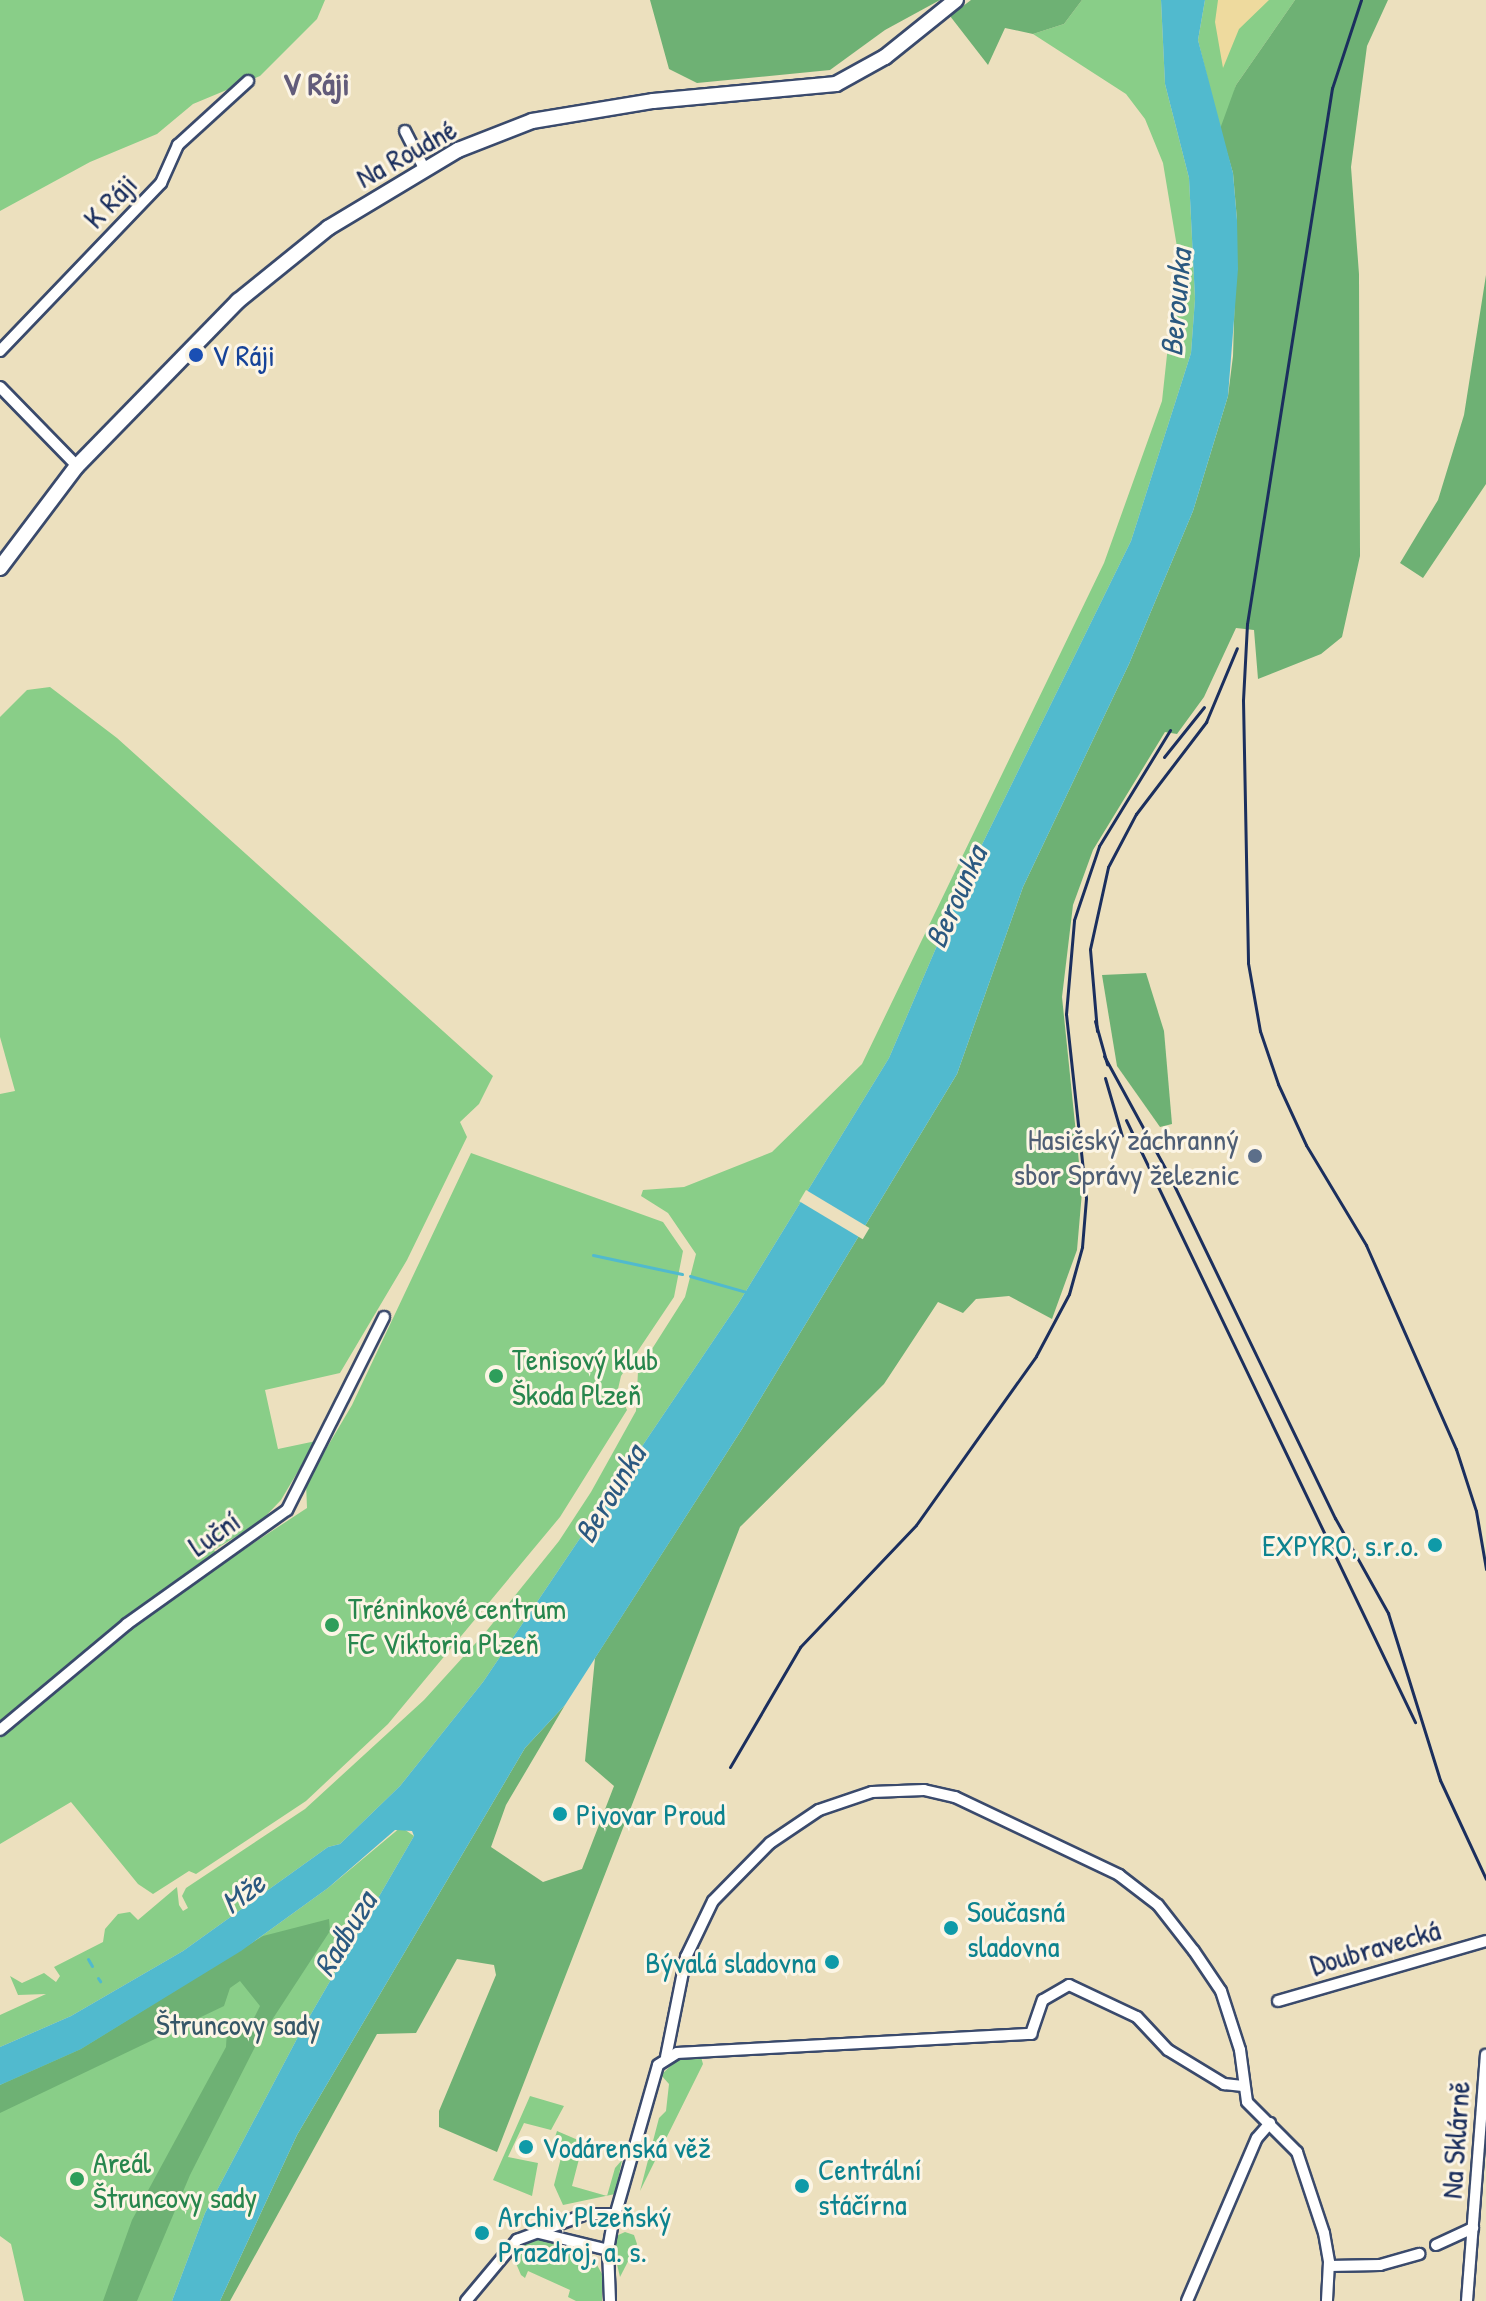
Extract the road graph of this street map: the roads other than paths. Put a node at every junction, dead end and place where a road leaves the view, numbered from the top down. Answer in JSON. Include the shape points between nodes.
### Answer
{"nodes":[{"id":1,"x":956,"y":0,"type":"edge"},
{"id":2,"x":248,"y":81,"type":"dead end"},
{"id":3,"x":405,"y":131,"type":"dead end"},
{"id":4,"x":425,"y":170,"type":"junction"},
{"id":5,"x":0,"y":351,"type":"edge"},
{"id":6,"x":0,"y":387,"type":"edge"},
{"id":7,"x":77,"y":466,"type":"junction"},
{"id":8,"x":0,"y":568,"type":"edge"},
{"id":9,"x":384,"y":1317,"type":"dead end"},
{"id":10,"x":0,"y":1730,"type":"edge"},
{"id":11,"x":1486,"y":1941,"type":"edge"},
{"id":12,"x":1278,"y":2001,"type":"dead end"},
{"id":13,"x":1486,"y":2055,"type":"edge"},
{"id":14,"x":666,"y":2057,"type":"junction"},
{"id":15,"x":1243,"y":2086,"type":"junction"},
{"id":16,"x":1270,"y":2123,"type":"junction"},
{"id":17,"x":616,"y":2214,"type":"junction"},
{"id":18,"x":1473,"y":2228,"type":"junction"},
{"id":19,"x":533,"y":2233,"type":"junction"},
{"id":20,"x":1436,"y":2245,"type":"dead end"},
{"id":21,"x":608,"y":2250,"type":"junction"},
{"id":22,"x":1419,"y":2254,"type":"dead end"},
{"id":23,"x":1329,"y":2266,"type":"junction"},
{"id":24,"x":466,"y":2301,"type":"edge"},
{"id":25,"x":610,"y":2301,"type":"edge"},
{"id":26,"x":1187,"y":2301,"type":"edge"},
{"id":27,"x":1327,"y":2301,"type":"edge"},
{"id":28,"x":1467,"y":2301,"type":"edge"}],
"edges":[{"from":1,"to":4,"type":"street","name":"Na Roudné","via":[[885,57],[836,84],[653,101],[532,121],[458,150]]},
{"from":2,"to":5,"type":"street","name":"K Ráji","via":[[178,145],[161,183]]},
{"from":3,"to":4,"type":"street"},
{"from":4,"to":7,"type":"street","name":"Na Roudné","via":[[328,228],[238,301]]},
{"from":6,"to":7,"type":"street"},
{"from":7,"to":8,"type":"street","name":"Na Roudné"},
{"from":9,"to":10,"type":"street","name":"Luční","via":[[287,1510],[127,1624]]},
{"from":11,"to":12,"type":"street","name":"Doubravecká"},
{"from":13,"to":18,"type":"street","name":"Na Sklárně"},
{"from":14,"to":15,"type":"street","via":[[1031,2034],[1043,2000],[1069,1985],[1137,2017],[1168,2050],[1224,2084]]},
{"from":14,"to":15,"type":"street","via":[[683,1966],[713,1901],[770,1843],[819,1810],[872,1792],[924,1790],[955,1797],[1084,1856],[1158,1905],[1221,1991],[1240,2050]]},
{"from":14,"to":17,"type":"street","via":[[658,2065]]},
{"from":15,"to":16,"type":"street","via":[[1247,2102]]},
{"from":16,"to":23,"type":"street","via":[[1297,2152]]},
{"from":16,"to":26,"type":"street","via":[[1257,2138]]},
{"from":17,"to":19,"type":"street","via":[[586,2214]]},
{"from":17,"to":21,"type":"street"},
{"from":18,"to":20,"type":"street","name":"Na Sklárně"},
{"from":18,"to":28,"type":"street","name":"Na Sklárně"},
{"from":19,"to":21,"type":"street","via":[[559,2234]]},
{"from":19,"to":24,"type":"street","via":[[517,2240]]},
{"from":21,"to":25,"type":"street"},
{"from":22,"to":23,"type":"street","via":[[1380,2265]]},
{"from":23,"to":27,"type":"street"}]}
